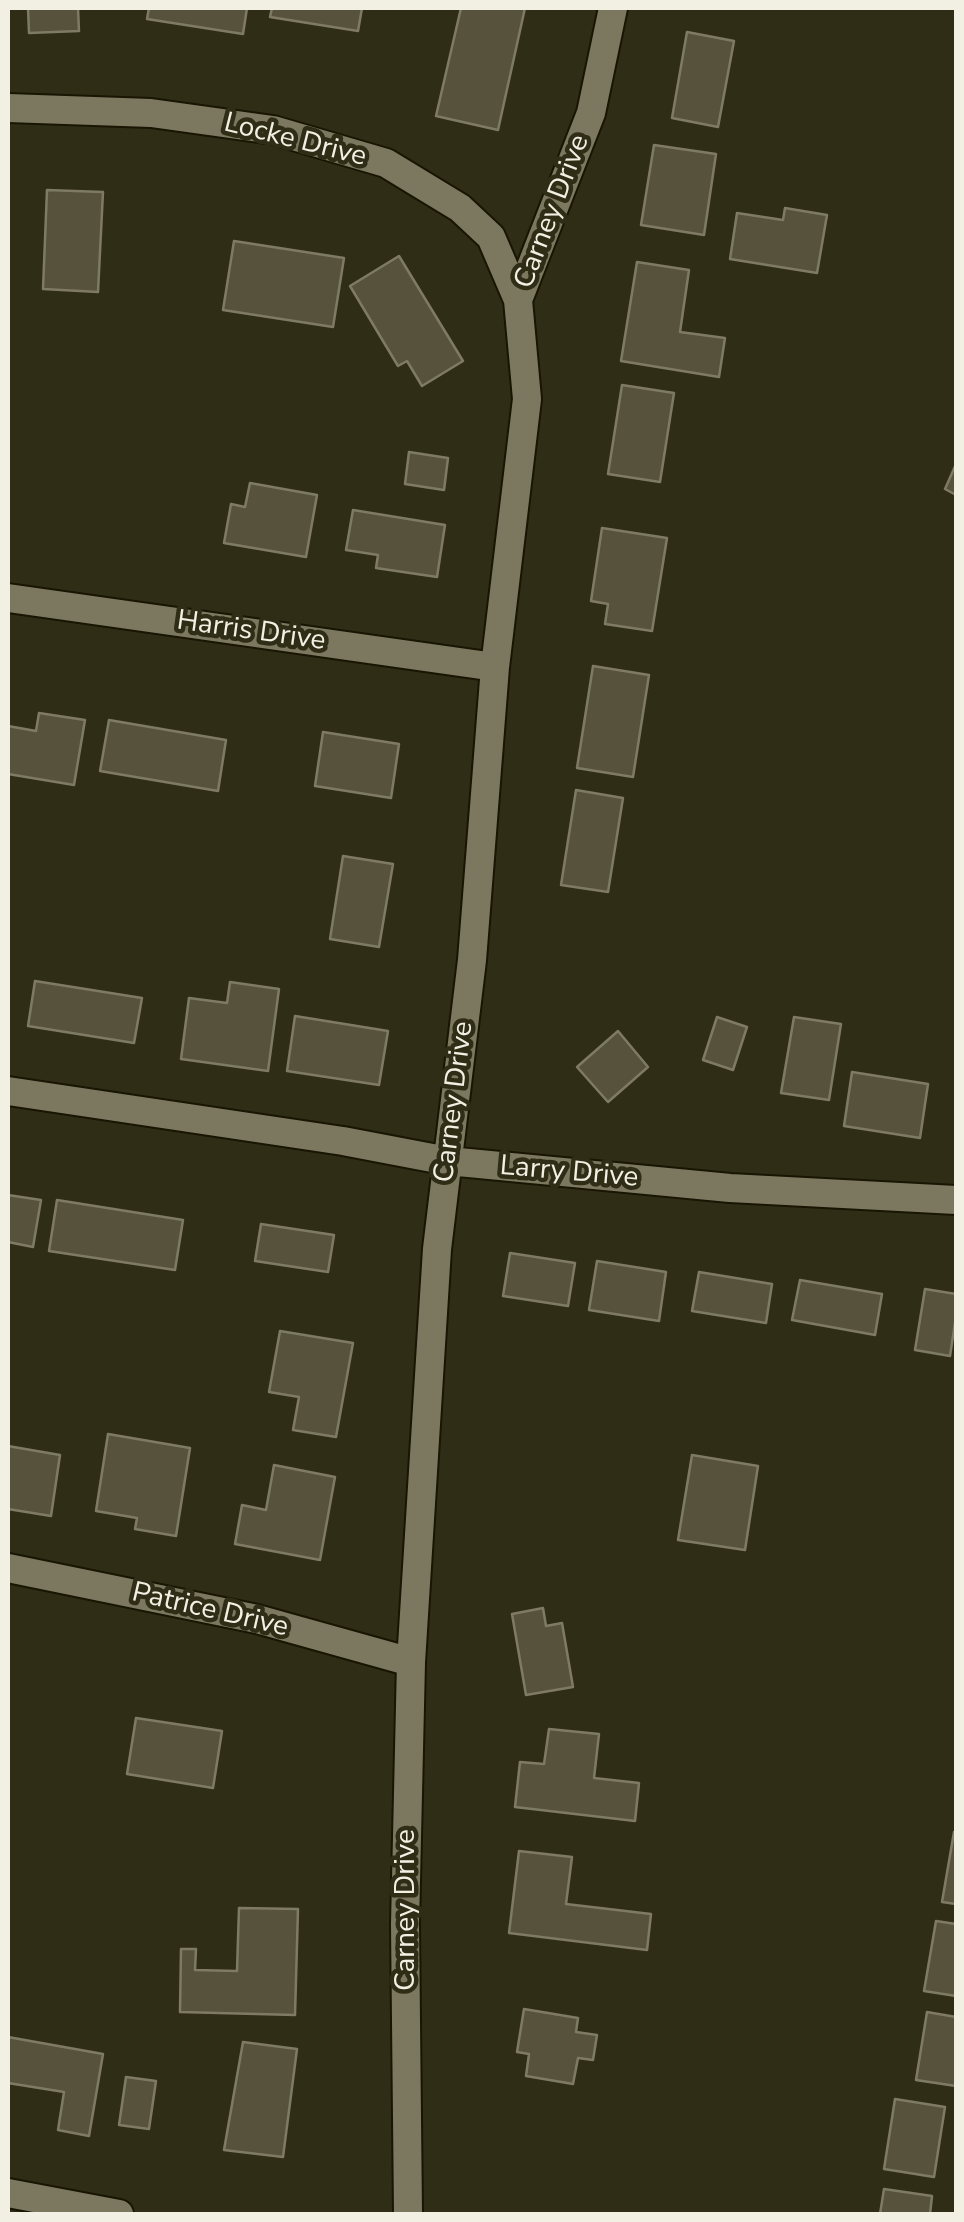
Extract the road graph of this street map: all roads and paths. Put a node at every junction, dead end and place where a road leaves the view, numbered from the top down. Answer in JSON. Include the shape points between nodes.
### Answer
{"nodes":[{"id":1,"x":613,"y":8,"type":"edge"},
{"id":2,"x":8,"y":108,"type":"edge"},
{"id":3,"x":518,"y":300,"type":"junction"},
{"id":4,"x":8,"y":598,"type":"edge"},
{"id":5,"x":495,"y":667,"type":"junction"},
{"id":6,"x":8,"y":1091,"type":"edge"},
{"id":7,"x":448,"y":1162,"type":"junction"},
{"id":8,"x":956,"y":1200,"type":"edge"},
{"id":9,"x":8,"y":1568,"type":"edge"},
{"id":10,"x":411,"y":1662,"type":"junction"},
{"id":11,"x":8,"y":2194,"type":"edge"},
{"id":12,"x":119,"y":2214,"type":"edge"},
{"id":13,"x":408,"y":2214,"type":"edge"}],
"edges":[{"from":1,"to":3,"type":"street","name":"Carney Drive","via":[[591,113]]},
{"from":2,"to":3,"type":"street","name":"Locke Drive","via":[[151,113],[274,130],[386,164],[460,208],[491,237]]},
{"from":3,"to":5,"type":"street","name":"Carney Drive","via":[[527,399]]},
{"from":4,"to":5,"type":"street","name":"Harris Drive"},
{"from":5,"to":7,"type":"street","name":"Carney Drive"},
{"from":6,"to":7,"type":"street","name":"Larry Drive"},
{"from":7,"to":8,"type":"street","name":"Larry Drive"},
{"from":7,"to":10,"type":"street","name":"Carney Drive"},
{"from":9,"to":10,"type":"street","name":"Patrice Drive","via":[[257,1619]]},
{"from":10,"to":13,"type":"street","name":"Carney Drive"},
{"from":11,"to":12,"type":"street"}]}
